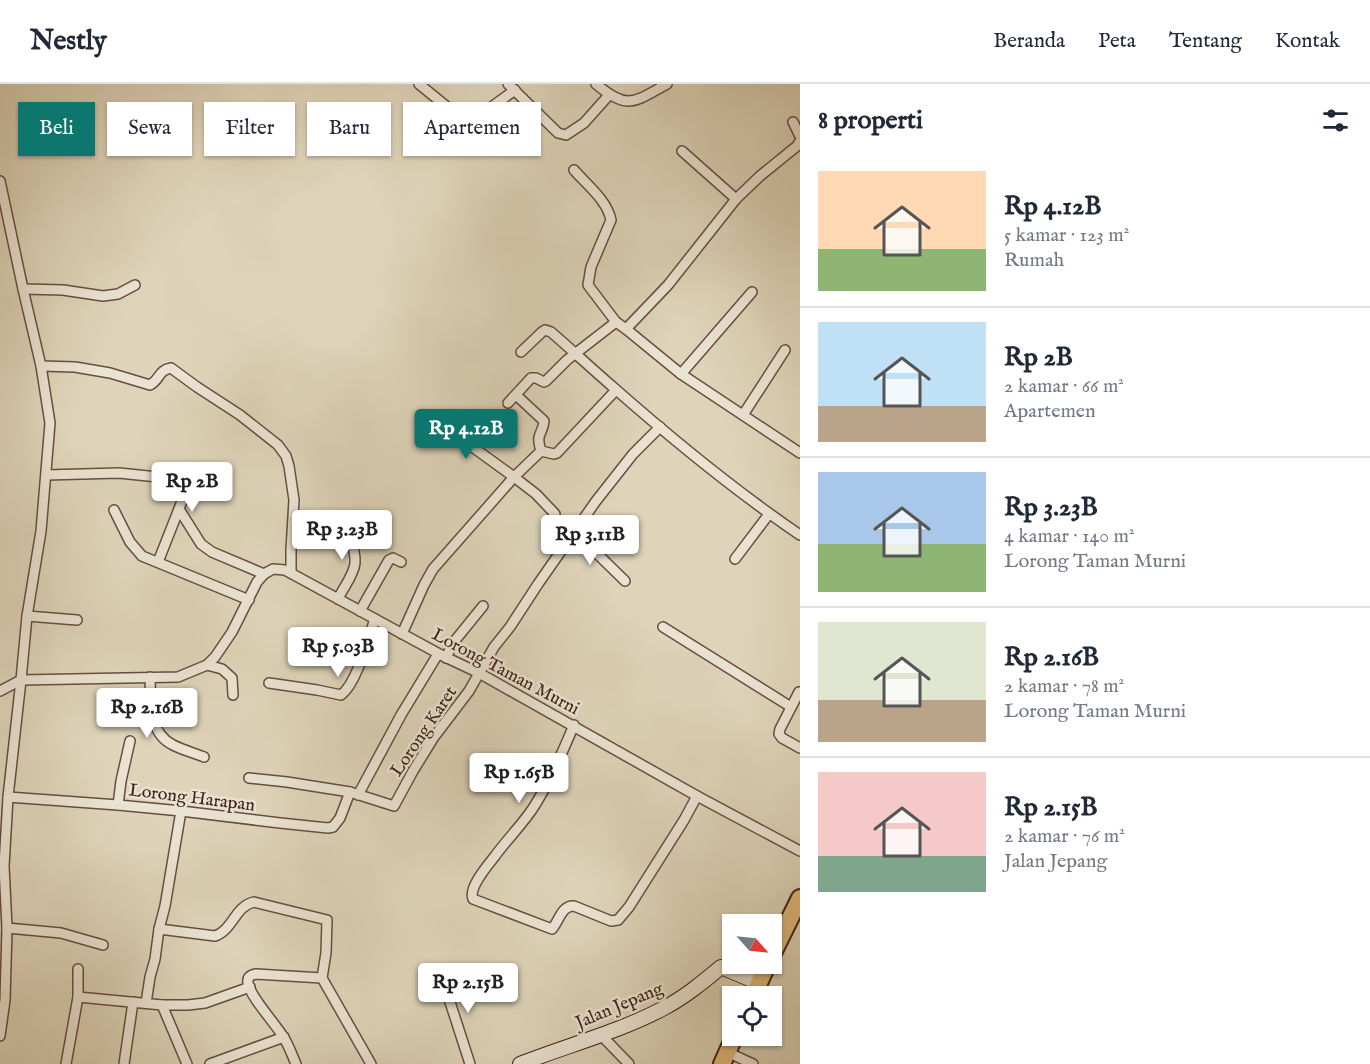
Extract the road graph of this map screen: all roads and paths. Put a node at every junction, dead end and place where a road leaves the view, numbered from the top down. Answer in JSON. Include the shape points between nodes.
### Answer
{"nodes":[{"id":1,"x":420,"y":84,"type":"edge"},
{"id":2,"x":596,"y":84,"type":"edge"},
{"id":3,"x":667,"y":84,"type":"edge"},
{"id":4,"x":511,"y":87,"type":"edge"},
{"id":5,"x":609,"y":95,"type":"junction"},
{"id":6,"x":793,"y":122,"type":"dead end"},
{"id":7,"x":800,"y":136,"type":"edge"},
{"id":8,"x":800,"y":141,"type":"edge"},
{"id":9,"x":682,"y":151,"type":"dead end"},
{"id":10,"x":574,"y":170,"type":"dead end"},
{"id":11,"x":0,"y":181,"type":"edge"},
{"id":12,"x":736,"y":199,"type":"junction"},
{"id":13,"x":135,"y":285,"type":"dead end"},
{"id":14,"x":23,"y":289,"type":"junction"},
{"id":15,"x":752,"y":292,"type":"dead end"},
{"id":16,"x":616,"y":322,"type":"junction"},
{"id":17,"x":626,"y":328,"type":"junction"},
{"id":18,"x":785,"y":350,"type":"dead end"},
{"id":19,"x":521,"y":352,"type":"dead end"},
{"id":20,"x":576,"y":353,"type":"junction"},
{"id":21,"x":41,"y":366,"type":"junction"},
{"id":22,"x":681,"y":374,"type":"junction"},
{"id":23,"x":616,"y":390,"type":"junction"},
{"id":24,"x":516,"y":395,"type":"junction"},
{"id":25,"x":508,"y":403,"type":"dead end"},
{"id":26,"x":744,"y":415,"type":"junction"},
{"id":27,"x":444,"y":419,"type":"dead end"},
{"id":28,"x":660,"y":427,"type":"junction"},
{"id":29,"x":799,"y":450,"type":"edge"},
{"id":30,"x":541,"y":451,"type":"junction"},
{"id":31,"x":46,"y":475,"type":"junction"},
{"id":32,"x":514,"y":477,"type":"junction"},
{"id":33,"x":179,"y":509,"type":"junction"},
{"id":34,"x":114,"y":510,"type":"dead end"},
{"id":35,"x":555,"y":513,"type":"dead end"},
{"id":36,"x":769,"y":514,"type":"junction"},
{"id":37,"x":575,"y":532,"type":"junction"},
{"id":38,"x":357,"y":534,"type":"dead end"},
{"id":39,"x":800,"y":535,"type":"edge"},
{"id":40,"x":735,"y":559,"type":"dead end"},
{"id":41,"x":158,"y":562,"type":"junction"},
{"id":42,"x":401,"y":562,"type":"dead end"},
{"id":43,"x":291,"y":573,"type":"junction"},
{"id":44,"x":264,"y":574,"type":"junction"},
{"id":45,"x":625,"y":581,"type":"dead end"},
{"id":46,"x":338,"y":599,"type":"junction"},
{"id":47,"x":249,"y":600,"type":"junction"},
{"id":48,"x":483,"y":606,"type":"dead end"},
{"id":49,"x":360,"y":611,"type":"junction"},
{"id":50,"x":27,"y":616,"type":"junction"},
{"id":51,"x":375,"y":619,"type":"junction"},
{"id":52,"x":77,"y":620,"type":"dead end"},
{"id":53,"x":663,"y":627,"type":"dead end"},
{"id":54,"x":402,"y":634,"type":"junction"},
{"id":55,"x":442,"y":656,"type":"junction"},
{"id":56,"x":207,"y":665,"type":"junction"},
{"id":57,"x":479,"y":673,"type":"junction"},
{"id":58,"x":150,"y":678,"type":"junction"},
{"id":59,"x":21,"y":680,"type":"junction"},
{"id":60,"x":269,"y":683,"type":"dead end"},
{"id":61,"x":0,"y":691,"type":"edge"},
{"id":62,"x":799,"y":692,"type":"edge"},
{"id":63,"x":233,"y":695,"type":"dead end"},
{"id":64,"x":791,"y":707,"type":"junction"},
{"id":65,"x":574,"y":725,"type":"junction"},
{"id":66,"x":130,"y":741,"type":"dead end"},
{"id":67,"x":800,"y":748,"type":"edge"},
{"id":68,"x":204,"y":757,"type":"dead end"},
{"id":69,"x":249,"y":778,"type":"dead end"},
{"id":70,"x":354,"y":793,"type":"junction"},
{"id":71,"x":697,"y":796,"type":"junction"},
{"id":72,"x":8,"y":797,"type":"junction"},
{"id":73,"x":118,"y":805,"type":"junction"},
{"id":74,"x":181,"y":811,"type":"junction"},
{"id":75,"x":800,"y":851,"type":"edge"},
{"id":76,"x":2,"y":866,"type":"edge"},
{"id":77,"x":800,"y":898,"type":"edge"},
{"id":78,"x":8,"y":928,"type":"junction"},
{"id":79,"x":159,"y":929,"type":"junction"},
{"id":80,"x":782,"y":935,"type":"edge"},
{"id":81,"x":103,"y":945,"type":"dead end"},
{"id":82,"x":3,"y":950,"type":"edge"},
{"id":83,"x":78,"y":969,"type":"dead end"},
{"id":84,"x":440,"y":971,"type":"dead end"},
{"id":85,"x":322,"y":978,"type":"junction"},
{"id":86,"x":751,"y":986,"type":"edge"},
{"id":87,"x":250,"y":987,"type":"junction"},
{"id":88,"x":78,"y":997,"type":"junction"},
{"id":89,"x":133,"y":1002,"type":"junction"},
{"id":90,"x":146,"y":1003,"type":"junction"},
{"id":91,"x":162,"y":1005,"type":"junction"},
{"id":92,"x":0,"y":1030,"type":"edge"},
{"id":93,"x":601,"y":1035,"type":"junction"},
{"id":94,"x":284,"y":1037,"type":"junction"},
{"id":95,"x":725,"y":1058,"type":"edge"},
{"id":96,"x":66,"y":1064,"type":"edge"},
{"id":97,"x":124,"y":1064,"type":"edge"},
{"id":98,"x":187,"y":1064,"type":"edge"},
{"id":99,"x":210,"y":1064,"type":"edge"},
{"id":100,"x":296,"y":1064,"type":"edge"},
{"id":101,"x":371,"y":1064,"type":"edge"},
{"id":102,"x":470,"y":1064,"type":"edge"},
{"id":103,"x":520,"y":1064,"type":"edge"},
{"id":104,"x":629,"y":1064,"type":"edge"},
{"id":105,"x":753,"y":1064,"type":"edge"}],
"edges":[{"from":1,"to":4,"type":"street","via":[[468,124]]},
{"from":2,"to":5,"type":"street"},
{"from":3,"to":5,"type":"street","via":[[641,99],[626,102]]},
{"from":4,"to":5,"type":"street","via":[[558,133],[566,135],[584,123]]},
{"from":6,"to":7,"type":"street"},
{"from":8,"to":12,"type":"street"},
{"from":9,"to":12,"type":"street"},
{"from":10,"to":16,"type":"street","via":[[610,215],[588,285]]},
{"from":11,"to":14,"type":"street"},
{"from":12,"to":17,"type":"street","via":[[668,285]]},
{"from":13,"to":14,"type":"street","via":[[104,296]]},
{"from":14,"to":21,"type":"street"},
{"from":15,"to":22,"type":"street"},
{"from":16,"to":17,"type":"street"},
{"from":16,"to":20,"type":"street"},
{"from":17,"to":22,"type":"street"},
{"from":18,"to":26,"type":"street"},
{"from":19,"to":20,"type":"street","via":[[545,330]]},
{"from":20,"to":23,"type":"street"},
{"from":20,"to":24,"type":"street","via":[[546,381],[531,378]]},
{"from":21,"to":31,"type":"street","via":[[50,423]]},
{"from":21,"to":43,"type":"street","via":[[110,373],[150,385],[160,372],[171,368],[278,445],[290,465],[294,500]]},
{"from":22,"to":26,"type":"street"},
{"from":23,"to":28,"type":"street"},
{"from":23,"to":30,"type":"street","via":[[557,453]]},
{"from":24,"to":25,"type":"street"},
{"from":24,"to":30,"type":"street","via":[[543,421],[538,438]]},
{"from":26,"to":29,"type":"street"},
{"from":27,"to":32,"type":"street","via":[[462,441]]},
{"from":28,"to":36,"type":"street"},
{"from":28,"to":37,"type":"street","name":"Lorong Karet","via":[[633,453]]},
{"from":30,"to":32,"type":"street"},
{"from":31,"to":33,"type":"street","via":[[119,473],[177,479],[186,486]]},
{"from":31,"to":50,"type":"street"},
{"from":32,"to":35,"type":"street"},
{"from":32,"to":54,"type":"street","via":[[433,569]]},
{"from":33,"to":41,"type":"street"},
{"from":33,"to":44,"type":"street","via":[[201,544]]},
{"from":34,"to":41,"type":"street","via":[[130,542],[142,556]]},
{"from":36,"to":39,"type":"street"},
{"from":36,"to":40,"type":"street"},
{"from":37,"to":45,"type":"street"},
{"from":37,"to":57,"type":"street","name":"Lorong Karet"},
{"from":38,"to":46,"type":"street","via":[[352,547],[354,567]]},
{"from":41,"to":47,"type":"street"},
{"from":42,"to":49,"type":"street","via":[[389,560]]},
{"from":43,"to":44,"type":"street","via":[[273,569]]},
{"from":43,"to":46,"type":"street","name":"Lorong Taman Murni"},
{"from":44,"to":47,"type":"street"},
{"from":46,"to":49,"type":"street","name":"Lorong Taman Murni"},
{"from":47,"to":56,"type":"street","via":[[232,632]]},
{"from":48,"to":55,"type":"street","name":"Lorong Harapan"},
{"from":49,"to":51,"type":"street","name":"Lorong Taman Murni"},
{"from":50,"to":52,"type":"street"},
{"from":50,"to":59,"type":"street"},
{"from":51,"to":54,"type":"street","name":"Lorong Taman Murni"},
{"from":51,"to":60,"type":"street","via":[[343,694]]},
{"from":53,"to":64,"type":"street"},
{"from":54,"to":55,"type":"street","name":"Lorong Taman Murni"},
{"from":55,"to":57,"type":"street","name":"Lorong Taman Murni"},
{"from":55,"to":70,"type":"street","name":"Lorong Harapan","via":[[400,715]]},
{"from":56,"to":58,"type":"street","via":[[178,677]]},
{"from":56,"to":63,"type":"street","via":[[222,669],[232,678]]},
{"from":57,"to":65,"type":"street","name":"Lorong Taman Murni"},
{"from":57,"to":70,"type":"street","name":"Lorong Karet","via":[[394,806]]},
{"from":58,"to":59,"type":"street"},
{"from":58,"to":68,"type":"street","via":[[157,730],[171,745]]},
{"from":59,"to":61,"type":"street"},
{"from":59,"to":72,"type":"street"},
{"from":62,"to":64,"type":"street"},
{"from":64,"to":67,"type":"street","via":[[779,734]]},
{"from":65,"to":71,"type":"street","name":"Lorong Taman Murni"},
{"from":65,"to":71,"type":"street","via":[[534,807],[483,872],[471,892],[473,899],[552,929],[569,906],[610,921],[618,920]]},
{"from":66,"to":73,"type":"street"},
{"from":69,"to":70,"type":"street"},
{"from":70,"to":74,"type":"street","name":"Lorong Harapan","via":[[340,818],[328,828]]},
{"from":71,"to":75,"type":"street","name":"Lorong Taman Murni"},
{"from":72,"to":73,"type":"street","name":"Lorong Harapan"},
{"from":72,"to":76,"type":"street"},
{"from":73,"to":74,"type":"street","name":"Lorong Harapan"},
{"from":74,"to":79,"type":"street"},
{"from":76,"to":78,"type":"street"},
{"from":77,"to":80,"type":"highway"},
{"from":78,"to":81,"type":"street","via":[[61,933]]},
{"from":78,"to":82,"type":"street"},
{"from":79,"to":85,"type":"street","via":[[215,936],[222,934],[242,908],[254,902],[327,920]]},
{"from":79,"to":90,"type":"street"},
{"from":82,"to":92,"type":"street","via":[[5,1000]]},
{"from":83,"to":88,"type":"street"},
{"from":84,"to":102,"type":"street"},
{"from":85,"to":87,"type":"street","via":[[256,974],[249,978]]},
{"from":85,"to":101,"type":"street"},
{"from":86,"to":93,"type":"street","name":"Jalan Jepang","via":[[721,967],[664,1008]]},
{"from":87,"to":91,"type":"street","via":[[205,1003]]},
{"from":87,"to":94,"type":"street"},
{"from":88,"to":89,"type":"street"},
{"from":88,"to":96,"type":"street"},
{"from":89,"to":90,"type":"street"},
{"from":89,"to":97,"type":"street"},
{"from":90,"to":91,"type":"street"},
{"from":91,"to":98,"type":"street"},
{"from":93,"to":103,"type":"street","name":"Jalan Jepang"},
{"from":93,"to":104,"type":"street"},
{"from":94,"to":99,"type":"street"},
{"from":94,"to":100,"type":"street"},
{"from":95,"to":105,"type":"street"}]}
